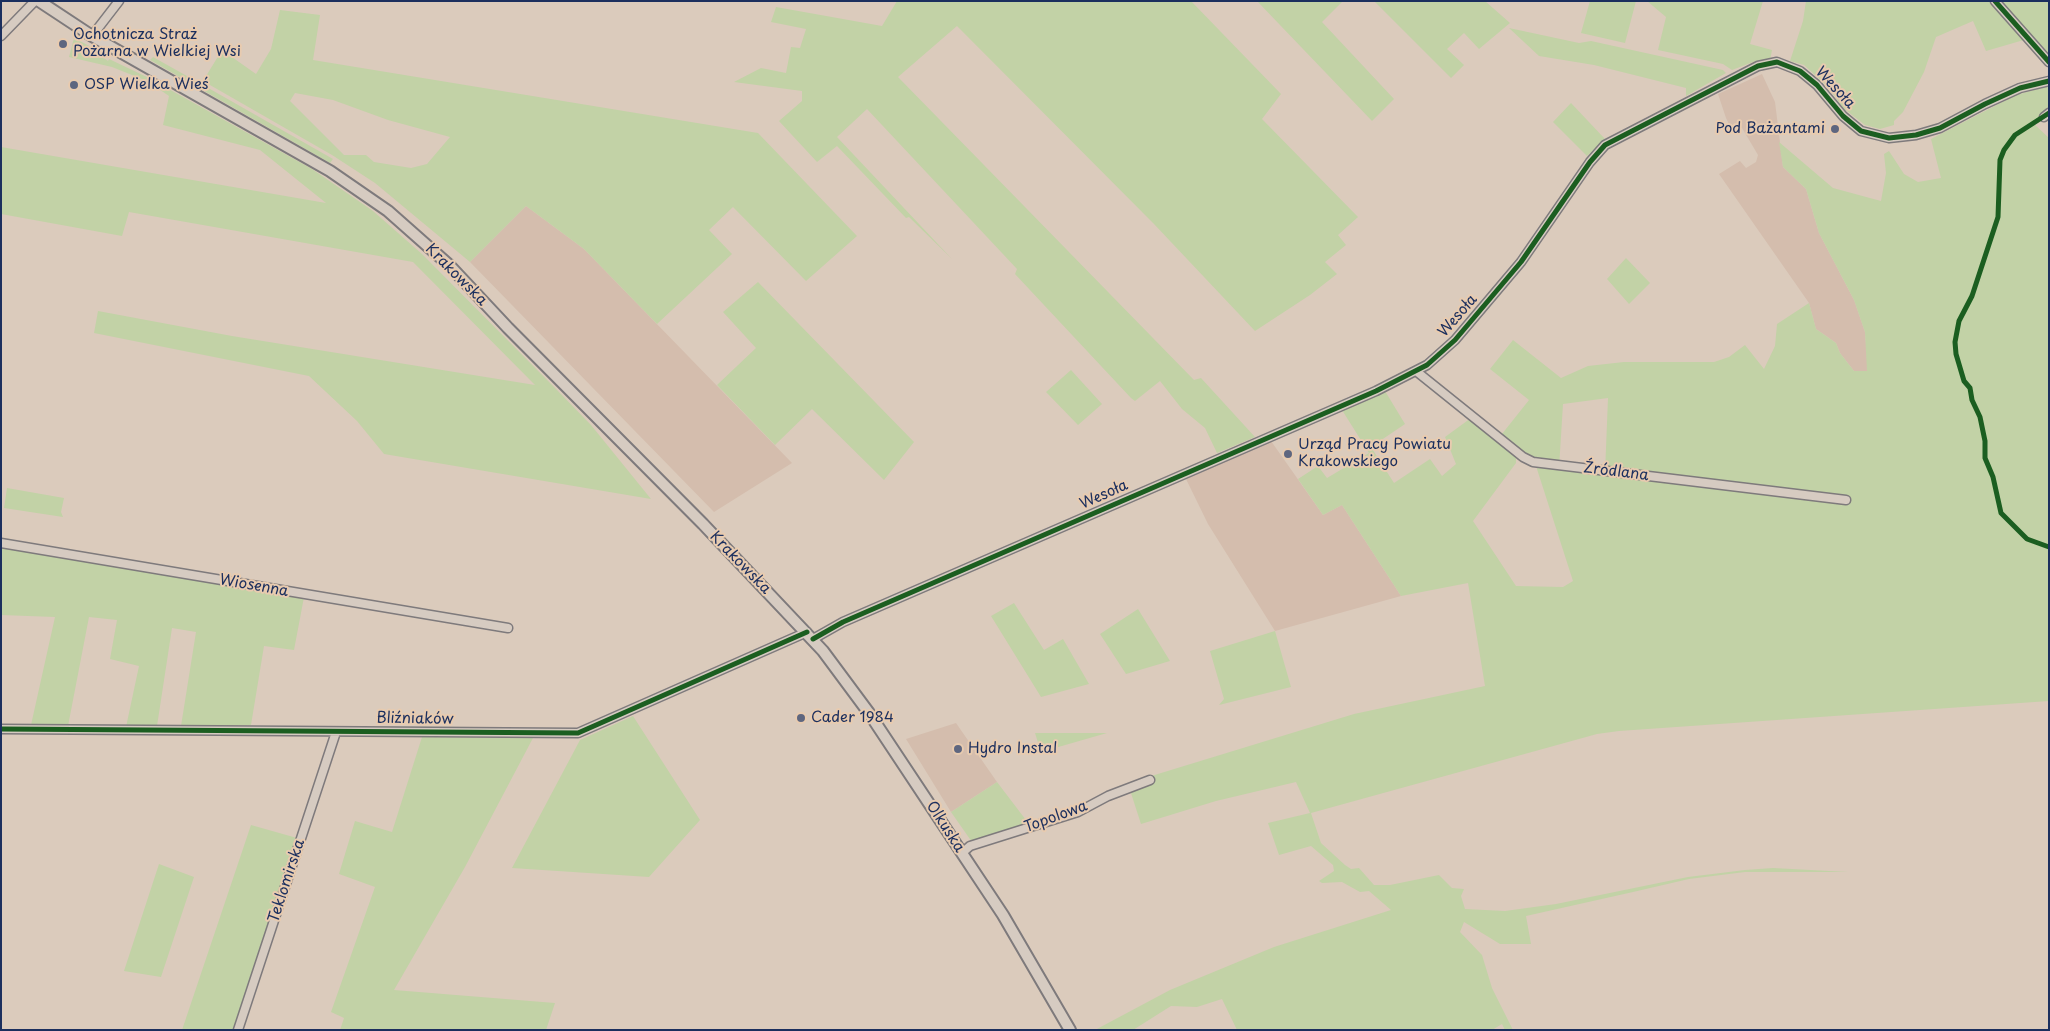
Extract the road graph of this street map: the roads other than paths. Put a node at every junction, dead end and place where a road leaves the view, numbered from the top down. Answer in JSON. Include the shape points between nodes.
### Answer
{"nodes":[{"id":1,"x":35,"y":1,"type":"edge"},
{"id":2,"x":39,"y":1,"type":"edge"},
{"id":3,"x":119,"y":1,"type":"edge"},
{"id":4,"x":1995,"y":1,"type":"edge"},
{"id":5,"x":1,"y":36,"type":"edge"},
{"id":6,"x":92,"y":36,"type":"junction"},
{"id":7,"x":2049,"y":62,"type":"edge"},
{"id":8,"x":2049,"y":80,"type":"edge"},
{"id":9,"x":1416,"y":371,"type":"junction"},
{"id":10,"x":1846,"y":500,"type":"dead end"},
{"id":11,"x":1,"y":543,"type":"edge"},
{"id":12,"x":508,"y":628,"type":"dead end"},
{"id":13,"x":810,"y":636,"type":"junction"},
{"id":14,"x":1,"y":729,"type":"edge"},
{"id":15,"x":336,"y":732,"type":"junction"},
{"id":16,"x":1150,"y":780,"type":"dead end"},
{"id":17,"x":962,"y":853,"type":"junction"},
{"id":18,"x":238,"y":1030,"type":"edge"},
{"id":19,"x":1070,"y":1030,"type":"edge"}],
"edges":[{"from":1,"to":5,"type":"street"},
{"from":2,"to":6,"type":"main road","name":"Krakowska"},
{"from":3,"to":6,"type":"street"},
{"from":4,"to":7,"type":"street"},
{"from":6,"to":13,"type":"main road","name":"Krakowska","via":[[310,160],[388,211],[449,265]]},
{"from":8,"to":9,"type":"street","name":"Wesoła","via":[[2020,88],[1940,128],[1889,138],[1861,131],[1843,116],[1817,85],[1800,71],[1778,62],[1758,66],[1736,76],[1606,145],[1590,162],[1522,262],[1455,340]]},
{"from":9,"to":10,"type":"street","name":"Źródlana","via":[[1533,462]]},
{"from":9,"to":13,"type":"street","name":"Wesoła"},
{"from":11,"to":12,"type":"street","name":"Wiosenna"},
{"from":13,"to":15,"type":"street","name":"Bliźniaków","via":[[578,734]]},
{"from":13,"to":17,"type":"main road","name":"Olkuska","via":[[869,713]]},
{"from":14,"to":15,"type":"street","name":"Bliźniaków"},
{"from":15,"to":18,"type":"street","name":"Teklomirska"},
{"from":16,"to":17,"type":"street","name":"Topolowa","via":[[1078,812],[970,846]]},
{"from":17,"to":19,"type":"main road","name":"Olkuska","via":[[1034,966]]}]}
